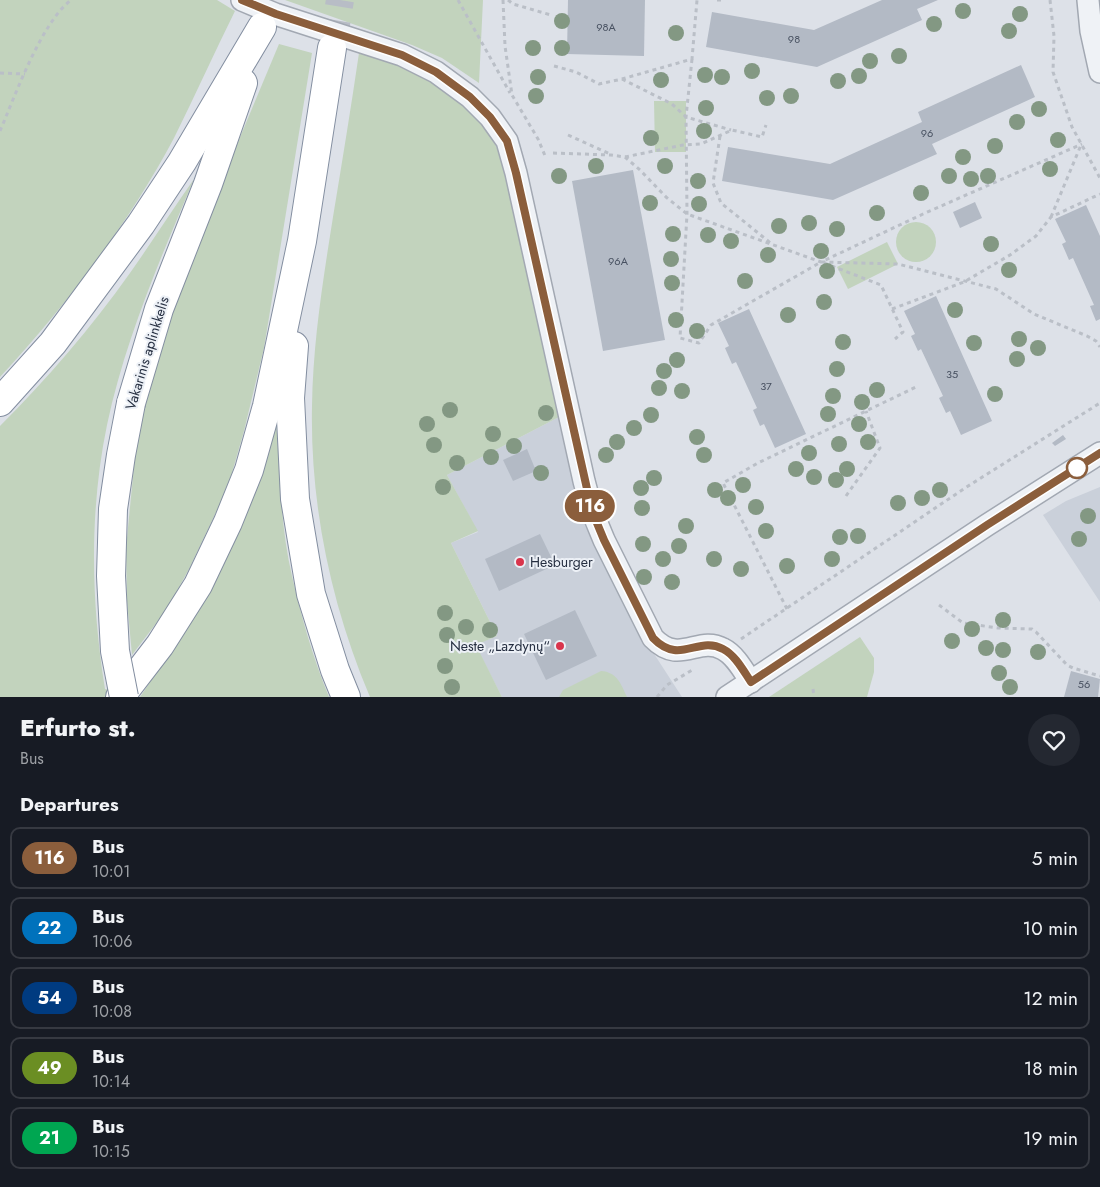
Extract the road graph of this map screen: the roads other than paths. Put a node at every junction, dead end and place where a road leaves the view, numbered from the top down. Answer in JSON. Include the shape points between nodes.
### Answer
{"nodes":[{"id":1,"x":242,"y":0,"type":"edge"},
{"id":2,"x":1088,"y":0,"type":"edge"},
{"id":3,"x":332,"y":48,"type":"tunnel mouth"},
{"id":4,"x":1100,"y":72,"type":"edge"},
{"id":5,"x":302,"y":241,"type":"junction"},
{"id":6,"x":0,"y":402,"type":"edge"},
{"id":7,"x":1100,"y":453,"type":"edge"},
{"id":8,"x":751,"y":682,"type":"junction"},
{"id":9,"x":120,"y":697,"type":"edge"},
{"id":10,"x":124,"y":697,"type":"edge"},
{"id":11,"x":346,"y":697,"type":"edge"},
{"id":12,"x":727,"y":697,"type":"edge"}],
"edges":[{"from":1,"to":8,"type":"street","via":[[402,55],[436,72],[470,97],[490,117],[507,141],[516,173],[584,480],[604,540],[658,643],[675,651],[715,645],[736,660]]},
{"from":2,"to":4,"type":"street"},
{"from":3,"to":5,"type":"highway"},
{"from":5,"to":9,"type":"highway","via":[[267,406],[249,470],[198,585],[160,645]]},
{"from":5,"to":11,"type":"highway","via":[[290,398],[295,499],[311,594]]},
{"from":6,"to":10,"type":"highway","name":"Vakarinis aplinkkelis","bridge":true,"via":[[53,343],[142,224],[262,27],[208,184],[158,308],[120,455],[113,509],[111,576],[115,651]]},
{"from":7,"to":8,"type":"street"},
{"from":8,"to":12,"type":"street"}]}
